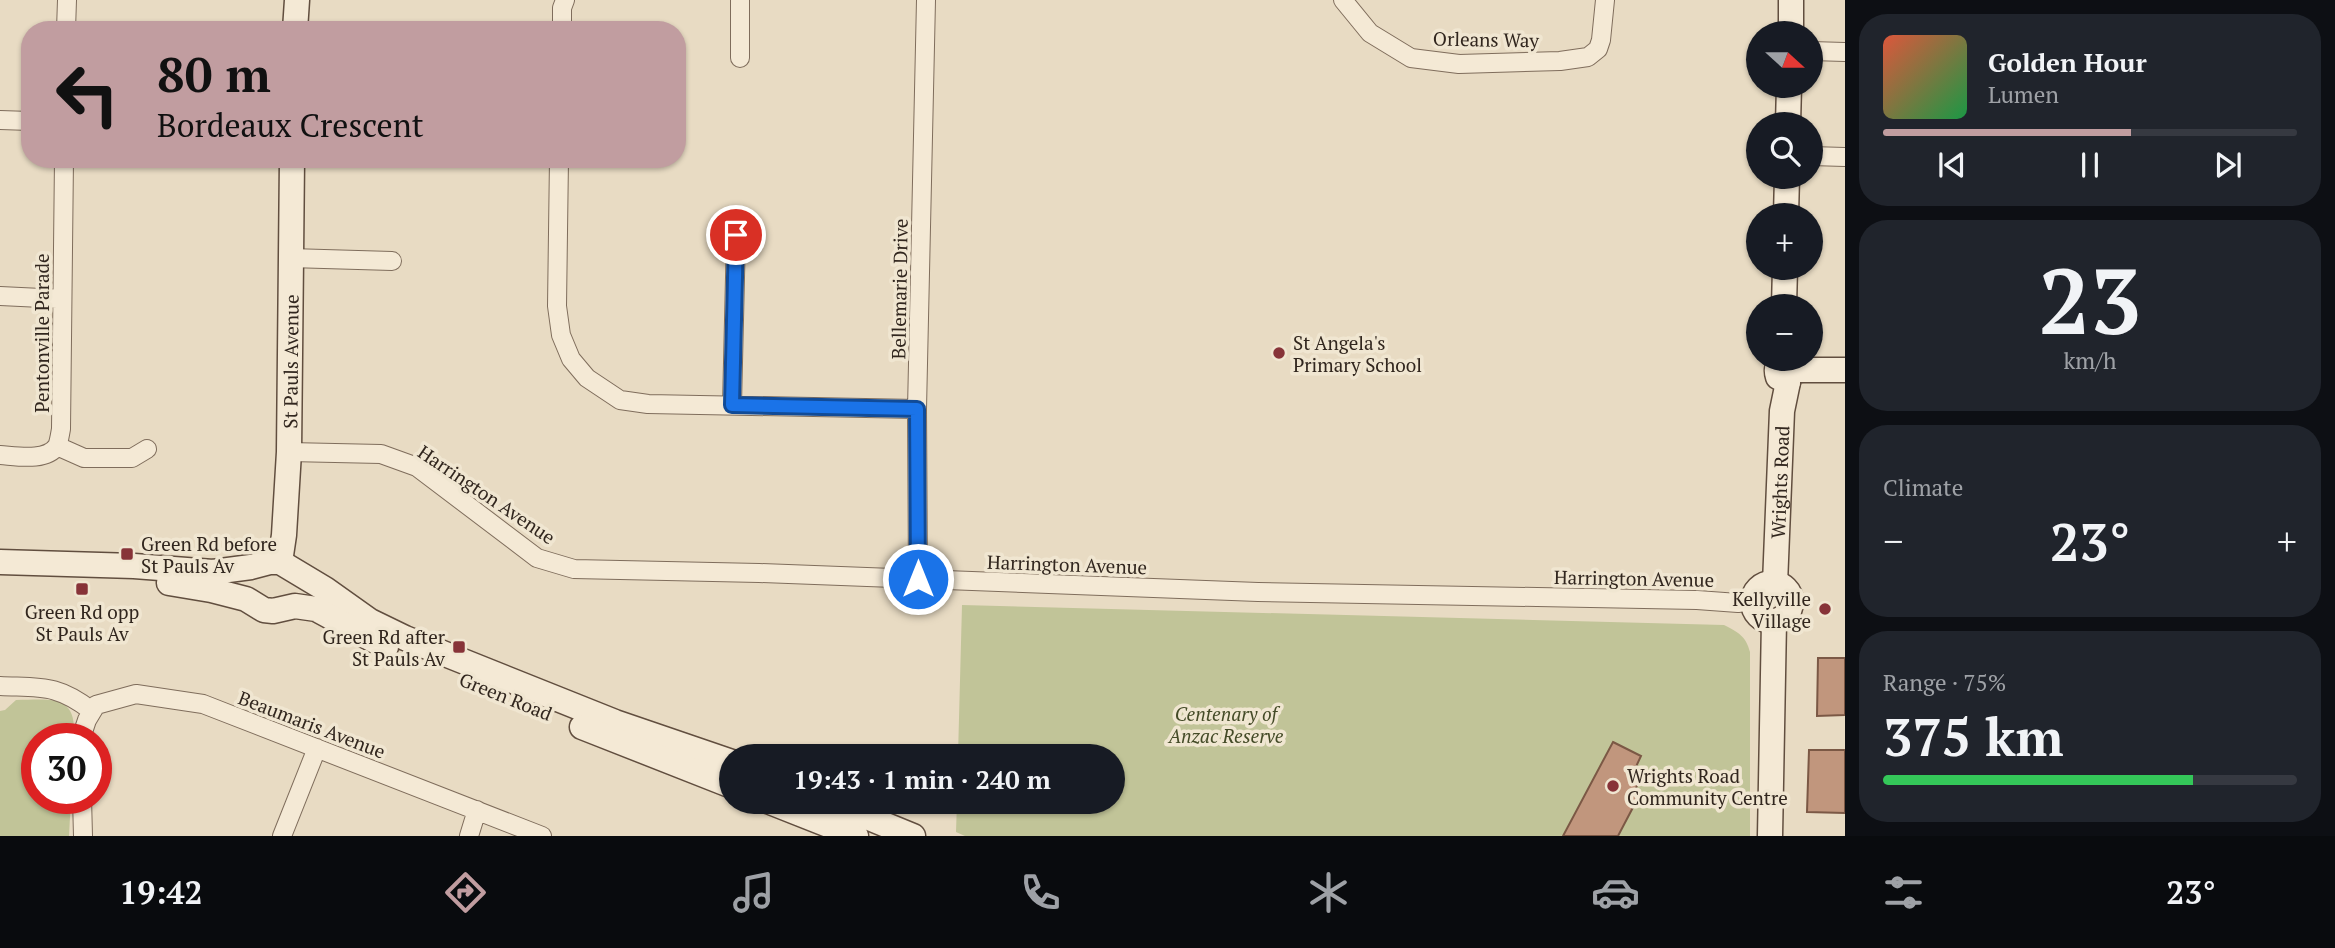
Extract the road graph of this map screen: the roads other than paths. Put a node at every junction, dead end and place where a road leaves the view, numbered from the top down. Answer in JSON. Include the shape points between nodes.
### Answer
{"nodes":[{"id":1,"x":67,"y":0,"type":"edge"},
{"id":2,"x":297,"y":0,"type":"edge"},
{"id":3,"x":565,"y":0,"type":"edge"},
{"id":4,"x":740,"y":0,"type":"edge"},
{"id":5,"x":926,"y":0,"type":"edge"},
{"id":6,"x":1343,"y":0,"type":"edge"},
{"id":7,"x":1605,"y":0,"type":"edge"},
{"id":8,"x":1791,"y":0,"type":"edge"},
{"id":9,"x":66,"y":21,"type":"edge"},
{"id":10,"x":296,"y":21,"type":"edge"},
{"id":11,"x":562,"y":21,"type":"edge"},
{"id":12,"x":1791,"y":21,"type":"edge"},
{"id":13,"x":1824,"y":51,"type":"edge"},
{"id":14,"x":1845,"y":52,"type":"edge"},
{"id":15,"x":740,"y":58,"type":"dead end"},
{"id":16,"x":0,"y":120,"type":"edge"},
{"id":17,"x":21,"y":121,"type":"edge"},
{"id":18,"x":1823,"y":156,"type":"edge"},
{"id":19,"x":1845,"y":157,"type":"edge"},
{"id":20,"x":64,"y":168,"type":"edge"},
{"id":21,"x":292,"y":168,"type":"edge"},
{"id":22,"x":559,"y":168,"type":"edge"},
{"id":23,"x":736,"y":235,"type":"dead end"},
{"id":24,"x":290,"y":258,"type":"junction"},
{"id":25,"x":392,"y":261,"type":"dead end"},
{"id":26,"x":0,"y":296,"type":"edge"},
{"id":27,"x":62,"y":299,"type":"junction"},
{"id":28,"x":1823,"y":369,"type":"edge"},
{"id":29,"x":1845,"y":370,"type":"edge"},
{"id":30,"x":1789,"y":371,"type":"edge"},
{"id":31,"x":732,"y":405,"type":"junction"},
{"id":32,"x":917,"y":409,"type":"junction"},
{"id":33,"x":57,"y":446,"type":"junction"},
{"id":34,"x":147,"y":449,"type":"dead end"},
{"id":35,"x":289,"y":452,"type":"junction"},
{"id":36,"x":0,"y":455,"type":"edge"},
{"id":37,"x":0,"y":562,"type":"edge"},
{"id":38,"x":278,"y":565,"type":"junction"},
{"id":39,"x":0,"y":578,"type":"edge"},
{"id":40,"x":918,"y":579,"type":"junction"},
{"id":41,"x":1775,"y":584,"type":"junction"},
{"id":42,"x":1753,"y":601,"type":"junction"},
{"id":43,"x":258,"y":606,"type":"junction"},
{"id":44,"x":283,"y":609,"type":"junction"},
{"id":45,"x":1774,"y":621,"type":"junction"},
{"id":46,"x":0,"y":686,"type":"edge"},
{"id":47,"x":92,"y":711,"type":"junction"},
{"id":48,"x":86,"y":723,"type":"edge"},
{"id":49,"x":317,"y":748,"type":"junction"},
{"id":50,"x":719,"y":758,"type":"edge"},
{"id":51,"x":719,"y":781,"type":"edge"},
{"id":52,"x":477,"y":810,"type":"junction"},
{"id":53,"x":82,"y":814,"type":"edge"},
{"id":54,"x":800,"y":814,"type":"edge"},
{"id":55,"x":859,"y":814,"type":"edge"},
{"id":56,"x":83,"y":836,"type":"edge"},
{"id":57,"x":282,"y":836,"type":"edge"},
{"id":58,"x":469,"y":836,"type":"edge"},
{"id":59,"x":542,"y":836,"type":"edge"},
{"id":60,"x":856,"y":836,"type":"edge"},
{"id":61,"x":913,"y":836,"type":"edge"},
{"id":62,"x":1770,"y":836,"type":"edge"}],
"edges":[{"from":1,"to":9,"type":"street"},
{"from":2,"to":10,"type":"main road"},
{"from":3,"to":11,"type":"street"},
{"from":4,"to":15,"type":"street"},
{"from":5,"to":32,"type":"street","name":"Bellemarie Drive"},
{"from":6,"to":7,"type":"street","name":"Orleans Way","via":[[1370,33],[1410,58],[1459,64],[1588,57],[1601,40]]},
{"from":8,"to":12,"type":"main road"},
{"from":13,"to":14,"type":"street"},
{"from":16,"to":17,"type":"street"},
{"from":18,"to":19,"type":"street"},
{"from":20,"to":27,"type":"street","name":"Pentonville Parade"},
{"from":21,"to":24,"type":"main road","name":"St Pauls Avenue"},
{"from":22,"to":31,"type":"street","via":[[557,306],[561,335],[571,359],[587,377],[620,400]]},
{"from":23,"to":31,"type":"street"},
{"from":24,"to":25,"type":"street"},
{"from":24,"to":35,"type":"main road","name":"St Pauls Avenue"},
{"from":26,"to":27,"type":"street"},
{"from":27,"to":33,"type":"street","name":"Pentonville Parade"},
{"from":28,"to":29,"type":"main road"},
{"from":30,"to":41,"type":"main road","name":"Wrights Road","via":[[1782,411]]},
{"from":31,"to":32,"type":"street"},
{"from":32,"to":40,"type":"street","name":"Bellemarie Drive"},
{"from":33,"to":34,"type":"street","via":[[84,458],[132,458]]},
{"from":33,"to":36,"type":"street","via":[[46,455]]},
{"from":35,"to":38,"type":"main road","name":"St Pauls Avenue"},
{"from":35,"to":40,"type":"street","name":"Harrington Avenue","via":[[381,454],[417,467],[537,558],[574,569]]},
{"from":37,"to":38,"type":"main road","via":[[213,572]]},
{"from":38,"to":43,"type":"main road","via":[[255,569],[250,579],[248,588]]},
{"from":38,"to":44,"type":"main road","via":[[296,577],[297,593]]},
{"from":38,"to":50,"type":"main road","name":"Green Road","via":[[405,638],[615,722]]},
{"from":39,"to":43,"type":"main road","via":[[177,584],[246,599]]},
{"from":40,"to":42,"type":"street","name":"Harrington Avenue","via":[[1258,592]]},
{"from":41,"to":42,"type":"main road","via":[[1760,588]]},
{"from":41,"to":45,"type":"main road","via":[[1787,591],[1791,600],[1787,614]]},
{"from":42,"to":45,"type":"main road","via":[[1757,615]]},
{"from":43,"to":44,"type":"main road"},
{"from":44,"to":51,"type":"main road","name":"Green Road","via":[[316,609],[400,654]]},
{"from":45,"to":62,"type":"main road"},
{"from":46,"to":47,"type":"street","via":[[48,688],[74,697]]},
{"from":47,"to":48,"type":"street"},
{"from":47,"to":49,"type":"street","name":"Beaumaris Avenue","via":[[96,705],[136,694],[203,704]]},
{"from":49,"to":52,"type":"street","name":"Beaumaris Avenue"},
{"from":49,"to":57,"type":"street"},
{"from":52,"to":58,"type":"street"},
{"from":52,"to":59,"type":"street","name":"Beaumaris Avenue"},
{"from":53,"to":56,"type":"street"},
{"from":54,"to":60,"type":"main road"},
{"from":55,"to":61,"type":"main road"}]}
